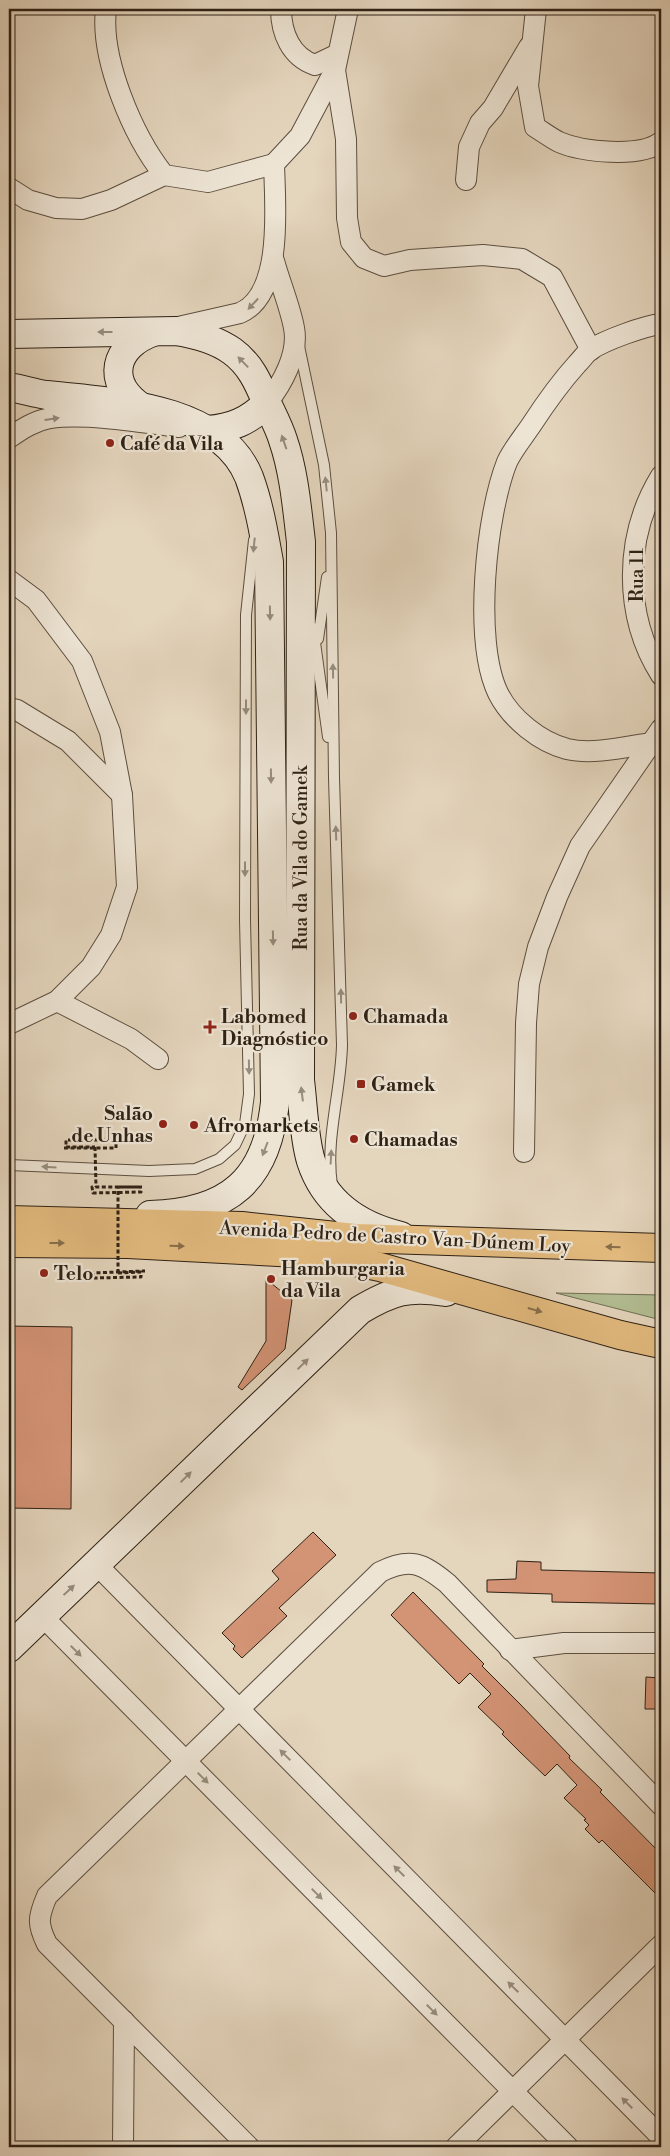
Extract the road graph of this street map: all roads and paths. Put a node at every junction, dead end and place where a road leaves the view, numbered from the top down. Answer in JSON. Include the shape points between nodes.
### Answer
{"nodes":[{"id":1,"x":106,"y":9,"type":"edge"},
{"id":2,"x":281,"y":9,"type":"edge"},
{"id":3,"x":348,"y":9,"type":"edge"},
{"id":4,"x":536,"y":9,"type":"edge"},
{"id":5,"x":531,"y":44,"type":"junction"},
{"id":6,"x":336,"y":62,"type":"junction"},
{"id":7,"x":661,"y":142,"type":"edge"},
{"id":8,"x":274,"y":164,"type":"junction"},
{"id":9,"x":164,"y":175,"type":"junction"},
{"id":10,"x":466,"y":180,"type":"dead end"},
{"id":11,"x":9,"y":188,"type":"edge"},
{"id":12,"x":274,"y":261,"type":"junction"},
{"id":13,"x":661,"y":324,"type":"edge"},
{"id":14,"x":295,"y":330,"type":"junction"},
{"id":15,"x":153,"y":332,"type":"junction"},
{"id":16,"x":9,"y":334,"type":"edge"},
{"id":17,"x":591,"y":350,"type":"junction"},
{"id":18,"x":9,"y":387,"type":"edge"},
{"id":19,"x":267,"y":403,"type":"junction"},
{"id":20,"x":141,"y":407,"type":"junction"},
{"id":21,"x":208,"y":430,"type":"junction"},
{"id":22,"x":9,"y":438,"type":"edge"},
{"id":23,"x":661,"y":476,"type":"edge"},
{"id":24,"x":254,"y":496,"type":"junction"},
{"id":25,"x":301,"y":542,"type":"junction"},
{"id":26,"x":331,"y":542,"type":"junction"},
{"id":27,"x":9,"y":580,"type":"edge"},
{"id":28,"x":316,"y":652,"type":"junction"},
{"id":29,"x":661,"y":675,"type":"edge"},
{"id":30,"x":9,"y":708,"type":"edge"},
{"id":31,"x":656,"y":736,"type":"edge"},
{"id":32,"x":300,"y":776,"type":"junction"},
{"id":33,"x":334,"y":778,"type":"junction"},
{"id":34,"x":122,"y":795,"type":"junction"},
{"id":35,"x":57,"y":1001,"type":"junction"},
{"id":36,"x":9,"y":1024,"type":"edge"},
{"id":37,"x":158,"y":1060,"type":"dead end"},
{"id":38,"x":64,"y":1148,"type":"dead end"},
{"id":39,"x":524,"y":1152,"type":"dead end"},
{"id":40,"x":9,"y":1165,"type":"edge"},
{"id":41,"x":145,"y":1186,"type":"dead end"},
{"id":42,"x":96,"y":1187,"type":"junction"},
{"id":43,"x":338,"y":1205,"type":"junction"},
{"id":44,"x":121,"y":1214,"type":"junction"},
{"id":45,"x":9,"y":1220,"type":"edge"},
{"id":46,"x":432,"y":1242,"type":"junction"},
{"id":47,"x":9,"y":1243,"type":"edge"},
{"id":48,"x":661,"y":1248,"type":"edge"},
{"id":49,"x":145,"y":1271,"type":"dead end"},
{"id":50,"x":496,"y":1299,"type":"junction"},
{"id":51,"x":661,"y":1344,"type":"edge"},
{"id":52,"x":96,"y":1565,"type":"junction"},
{"id":53,"x":42,"y":1616,"type":"junction"},
{"id":54,"x":661,"y":1643,"type":"edge"},
{"id":55,"x":9,"y":1648,"type":"edge"},
{"id":56,"x":510,"y":1650,"type":"junction"},
{"id":57,"x":239,"y":1709,"type":"junction"},
{"id":58,"x":186,"y":1761,"type":"junction"},
{"id":59,"x":661,"y":1805,"type":"edge"},
{"id":60,"x":661,"y":1945,"type":"edge"},
{"id":61,"x":124,"y":2021,"type":"junction"},
{"id":62,"x":565,"y":2040,"type":"junction"},
{"id":63,"x":512,"y":2091,"type":"junction"},
{"id":64,"x":661,"y":2137,"type":"edge"},
{"id":65,"x":123,"y":2147,"type":"edge"},
{"id":66,"x":249,"y":2147,"type":"edge"},
{"id":67,"x":456,"y":2147,"type":"edge"},
{"id":68,"x":568,"y":2147,"type":"edge"}],
"edges":[{"from":1,"to":9,"type":"street","via":[[110,63],[118,90],[148,156]]},
{"from":2,"to":6,"type":"street","via":[[282,29],[293,50],[305,62],[315,65]]},
{"from":3,"to":6,"type":"street"},
{"from":4,"to":5,"type":"street"},
{"from":5,"to":7,"type":"street","via":[[528,86],[535,128],[559,142],[607,152],[636,151]]},
{"from":5,"to":10,"type":"street","via":[[493,108],[480,123],[469,147]]},
{"from":6,"to":8,"type":"street","via":[[300,136]]},
{"from":6,"to":17,"type":"street","via":[[346,139],[347,218],[351,242],[364,258],[384,266],[410,260],[483,255],[522,259],[552,278]]},
{"from":8,"to":9,"type":"street","via":[[208,182]]},
{"from":8,"to":12,"type":"street"},
{"from":9,"to":11,"type":"street","via":[[111,200],[82,209],[56,208],[28,200]]},
{"from":12,"to":14,"type":"street"},
{"from":12,"to":15,"type":"street","one_way":true,"via":[[257,300],[249,310]]},
{"from":13,"to":17,"type":"street","via":[[644,326]]},
{"from":14,"to":19,"type":"street","via":[[294,349],[287,370],[280,387]]},
{"from":26,"to":14,"type":"lane","one_way":true,"via":[[324,465]]},
{"from":15,"to":16,"type":"main road","name":"Rua da Vila do Gamek","one_way":true},
{"from":19,"to":15,"type":"main road","name":"Rua da Vila do Gamek","one_way":true,"via":[[246,363],[231,350],[196,334]]},
{"from":15,"to":20,"type":"main road","name":"Rua da Vila do Gamek","via":[[130,344],[118,367],[124,390]]},
{"from":17,"to":31,"type":"street","via":[[557,386],[508,461],[491,520],[486,569],[486,643],[498,693],[514,716],[542,739],[568,749],[618,748]]},
{"from":18,"to":20,"type":"main road","name":"Rua da Vila do Gamek","via":[[45,395],[82,397]]},
{"from":19,"to":21,"type":"main road","via":[[241,423]]},
{"from":25,"to":19,"type":"main road","name":"Rua da Vila do Gamek","one_way":true,"via":[[289,461]]},
{"from":20,"to":21,"type":"main road","name":"Rua da Vila do Gamek","via":[[176,416]]},
{"from":22,"to":21,"type":"street","one_way":true,"via":[[26,426],[50,418],[72,417]]},
{"from":21,"to":24,"type":"main road","name":"Rua da Vila do Gamek","via":[[238,457]]},
{"from":23,"to":29,"type":"street","name":"Rua 11","via":[[650,494],[637,532],[632,571],[636,616],[650,657]]},
{"from":24,"to":40,"type":"lane","name":"Rua da Vila do Gamek","one_way":true,"via":[[255,538],[246,615],[245,920],[250,1094],[245,1124],[235,1145],[219,1159],[195,1168],[172,1171],[89,1170]]},
{"from":24,"to":44,"type":"main road","name":"Rua da Vila do Gamek","one_way":true,"via":[[269,562],[275,1102],[272,1129],[261,1161],[252,1174],[220,1201],[198,1209],[163,1215]]},
{"from":25,"to":28,"type":"lane"},
{"from":25,"to":32,"type":"main road","name":"Rua da Vila do Gamek"},
{"from":26,"to":28,"type":"lane"},
{"from":33,"to":26,"type":"lane","one_way":true},
{"from":27,"to":34,"type":"street","via":[[36,600],[82,661],[110,732]]},
{"from":28,"to":32,"type":"lane"},
{"from":28,"to":33,"type":"lane"},
{"from":30,"to":34,"type":"street","via":[[68,741]]},
{"from":31,"to":39,"type":"street","via":[[580,846],[538,947],[529,984],[526,1023]]},
{"from":43,"to":32,"type":"main road","name":"Rua da Vila do Gamek","one_way":true,"via":[[310,1160],[300,1080]]},
{"from":43,"to":33,"type":"lane","one_way":true,"via":[[330,1170],[342,1045]]},
{"from":34,"to":35,"type":"street","via":[[127,887],[111,935],[91,967]]},
{"from":35,"to":36,"type":"street"},
{"from":35,"to":37,"type":"street","via":[[131,1039]]},
{"from":38,"to":42,"type":"path","bridge":true,"via":[[116,1148],[116,1140],[66,1140],[66,1147],[95,1147]]},
{"from":41,"to":42,"type":"path"},
{"from":42,"to":44,"type":"path","via":[[92,1187],[93,1193]]},
{"from":43,"to":46,"type":"main road","name":"Rua da Vila do Gamek","via":[[368,1226]]},
{"from":44,"to":44,"type":"path","bridge":true,"via":[[118,1188],[140,1187],[141,1192]]},
{"from":44,"to":45,"type":"highway","name":"Avenida Pedro de Castro Van-Dúnem Loy","via":[[62,1221]]},
{"from":44,"to":46,"type":"highway","name":"Avenida Pedro de Castro Van-Dúnem Loy","via":[[355,1238]]},
{"from":44,"to":49,"type":"path","bridge":true,"via":[[118,1272],[140,1272],[141,1277],[93,1278],[93,1273]]},
{"from":48,"to":46,"type":"highway","name":"Avenida Pedro de Castro Van-Dúnem Loy","one_way":true},
{"from":47,"to":50,"type":"highway","name":"Avenida Pedro de Castro Van-Dúnem Loy","one_way":true,"via":[[128,1244],[316,1254],[364,1263]]},
{"from":50,"to":51,"type":"highway","name":"Avenida Pedro de Castro Van-Dúnem Loy","one_way":true},
{"from":52,"to":50,"type":"main road","one_way":true,"via":[[360,1310],[402,1290],[442,1291]]},
{"from":53,"to":52,"type":"main road","one_way":true},
{"from":52,"to":57,"type":"street"},
{"from":53,"to":55,"type":"main road"},
{"from":53,"to":58,"type":"street","one_way":true},
{"from":54,"to":56,"type":"street","via":[[564,1643]]},
{"from":56,"to":57,"type":"street","via":[[431,1570],[414,1563],[395,1565],[380,1572]]},
{"from":56,"to":59,"type":"street"},
{"from":57,"to":58,"type":"street"},
{"from":62,"to":57,"type":"street","one_way":true},
{"from":58,"to":61,"type":"street","via":[[47,1896],[40,1911],[39,1928],[47,1944]]},
{"from":58,"to":63,"type":"street","one_way":true},
{"from":60,"to":62,"type":"street"},
{"from":61,"to":65,"type":"street"},
{"from":61,"to":66,"type":"street"},
{"from":62,"to":63,"type":"street"},
{"from":64,"to":62,"type":"street","one_way":true},
{"from":63,"to":67,"type":"street"},
{"from":63,"to":68,"type":"street"}]}
